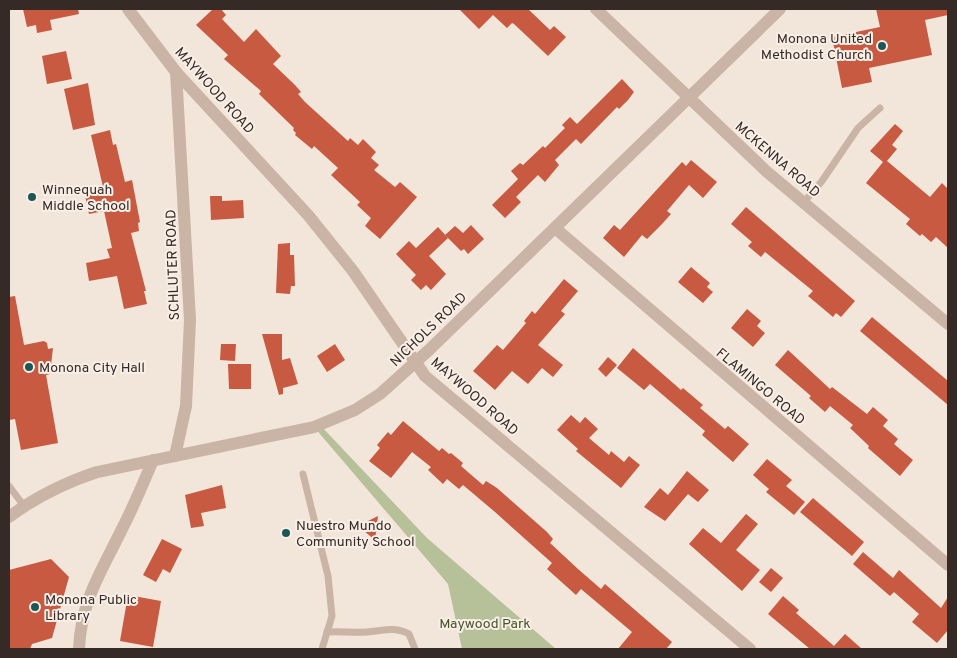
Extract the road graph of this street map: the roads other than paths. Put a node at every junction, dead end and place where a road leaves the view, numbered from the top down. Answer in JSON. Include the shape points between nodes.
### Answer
{"nodes":[{"id":1,"x":128,"y":9,"type":"edge"},
{"id":2,"x":596,"y":9,"type":"edge"},
{"id":3,"x":780,"y":9,"type":"edge"},
{"id":4,"x":176,"y":72,"type":"junction"},
{"id":5,"x":689,"y":98,"type":"junction"},
{"id":6,"x":880,"y":108,"type":"dead end"},
{"id":7,"x":804,"y":202,"type":"junction"},
{"id":8,"x":555,"y":228,"type":"junction"},
{"id":9,"x":948,"y":324,"type":"edge"},
{"id":10,"x":415,"y":364,"type":"junction"},
{"id":11,"x":175,"y":456,"type":"junction"},
{"id":12,"x":153,"y":460,"type":"junction"},
{"id":13,"x":303,"y":474,"type":"dead end"},
{"id":14,"x":9,"y":486,"type":"edge"},
{"id":15,"x":24,"y":506,"type":"junction"},
{"id":16,"x":9,"y":517,"type":"edge"},
{"id":17,"x":948,"y":565,"type":"edge"},
{"id":18,"x":327,"y":632,"type":"junction"},
{"id":19,"x":79,"y":649,"type":"edge"},
{"id":20,"x":322,"y":649,"type":"edge"},
{"id":21,"x":415,"y":649,"type":"edge"},
{"id":22,"x":750,"y":649,"type":"edge"}],
"edges":[{"from":1,"to":4,"type":"street","name":"MAYWOOD ROAD"},
{"from":2,"to":5,"type":"street","name":"MCKENNA ROAD"},
{"from":3,"to":5,"type":"street","name":"NICHOLS ROAD"},
{"from":4,"to":10,"type":"street","name":"MAYWOOD ROAD","via":[[308,215],[353,271]]},
{"from":4,"to":11,"type":"street","name":"SCHLUTER ROAD","via":[[190,320],[186,406]]},
{"from":5,"to":7,"type":"street","name":"MCKENNA ROAD"},
{"from":5,"to":8,"type":"street","name":"NICHOLS ROAD"},
{"from":6,"to":7,"type":"lane","via":[[858,128]]},
{"from":7,"to":9,"type":"street","name":"MCKENNA ROAD"},
{"from":8,"to":10,"type":"street","name":"NICHOLS ROAD"},
{"from":8,"to":17,"type":"street","name":"FLAMINGO ROAD"},
{"from":10,"to":11,"type":"street","name":"NICHOLS ROAD","via":[[380,394],[355,410],[314,427]]},
{"from":10,"to":22,"type":"street","name":"MAYWOOD ROAD","via":[[433,383]]},
{"from":11,"to":12,"type":"street","name":"NICHOLS ROAD"},
{"from":12,"to":15,"type":"street","name":"NICHOLS ROAD","via":[[68,481]]},
{"from":12,"to":19,"type":"street","via":[[121,532],[91,588],[80,627]]},
{"from":13,"to":18,"type":"lane","via":[[328,576],[332,616]]},
{"from":14,"to":15,"type":"lane"},
{"from":15,"to":16,"type":"street","name":"NICHOLS ROAD"},
{"from":18,"to":20,"type":"lane"},
{"from":18,"to":21,"type":"lane","via":[[403,631],[409,634]]}]}
